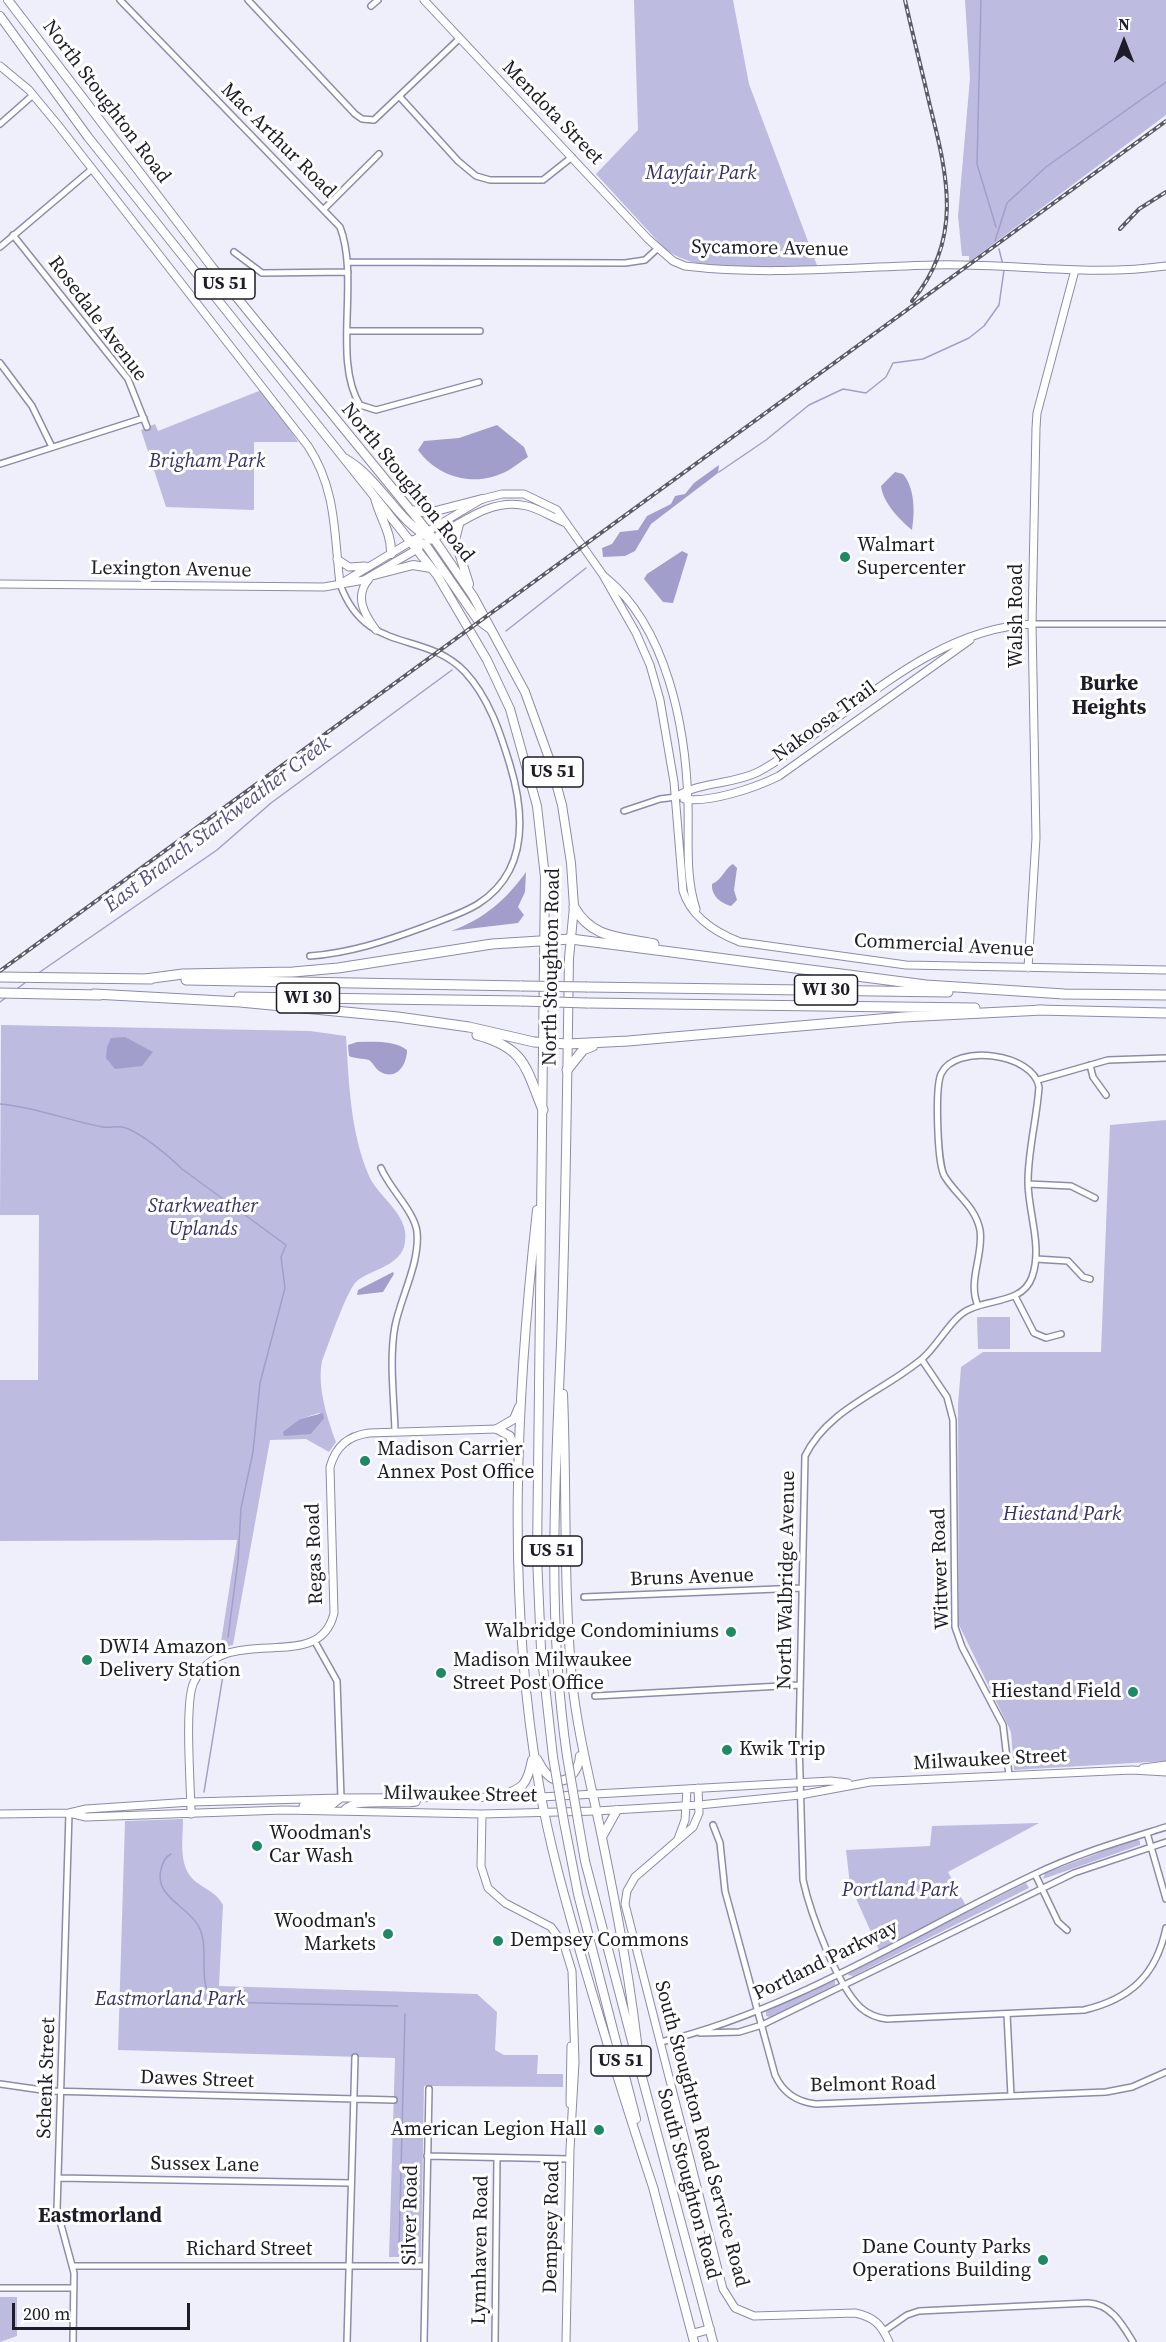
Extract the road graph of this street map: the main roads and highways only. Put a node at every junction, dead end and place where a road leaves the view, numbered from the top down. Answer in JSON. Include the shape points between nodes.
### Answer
{"nodes":[{"id":1,"x":10,"y":1,"type":"edge"},
{"id":2,"x":0,"y":17,"type":"edge"},
{"id":3,"x":338,"y":454,"type":"junction"},
{"id":4,"x":375,"y":495,"type":"junction"},
{"id":5,"x":482,"y":499,"type":"road end"},
{"id":6,"x":411,"y":510,"type":"junction"},
{"id":7,"x":459,"y":524,"type":"road end"},
{"id":8,"x":425,"y":532,"type":"junction"},
{"id":9,"x":421,"y":546,"type":"junction"},
{"id":10,"x":391,"y":554,"type":"road end"},
{"id":11,"x":431,"y":568,"type":"junction"},
{"id":12,"x":372,"y":572,"type":"road end"},
{"id":13,"x":473,"y":596,"type":"junction"},
{"id":14,"x":494,"y":632,"type":"junction"},
{"id":15,"x":574,"y":907,"type":"junction"},
{"id":16,"x":571,"y":939,"type":"junction"},
{"id":17,"x":545,"y":940,"type":"junction"},
{"id":18,"x":700,"y":955,"type":"junction"},
{"id":19,"x":0,"y":977,"type":"edge"},
{"id":20,"x":145,"y":979,"type":"junction"},
{"id":21,"x":0,"y":993,"type":"edge"},
{"id":22,"x":93,"y":994,"type":"junction"},
{"id":23,"x":1064,"y":994,"type":"junction"},
{"id":24,"x":1166,"y":995,"type":"edge"},
{"id":25,"x":1043,"y":1010,"type":"junction"},
{"id":26,"x":1166,"y":1013,"type":"edge"},
{"id":27,"x":435,"y":1022,"type":"junction"},
{"id":28,"x":543,"y":1043,"type":"junction"},
{"id":29,"x":604,"y":1043,"type":"junction"},
{"id":30,"x":568,"y":1044,"type":"junction"},
{"id":31,"x":567,"y":1070,"type":"junction"},
{"id":32,"x":543,"y":1110,"type":"junction"},
{"id":33,"x":543,"y":1158,"type":"junction"},
{"id":34,"x":561,"y":1345,"type":"junction"},
{"id":35,"x":520,"y":1391,"type":"junction"},
{"id":36,"x":519,"y":1472,"type":"junction"},
{"id":37,"x":581,"y":1742,"type":"junction"},
{"id":38,"x":534,"y":1754,"type":"junction"},
{"id":39,"x":499,"y":1797,"type":"road end"},
{"id":40,"x":617,"y":1810,"type":"road end"},
{"id":41,"x":601,"y":1838,"type":"junction"},
{"id":42,"x":585,"y":1861,"type":"joint"},
{"id":43,"x":571,"y":1864,"type":"joint"},
{"id":44,"x":640,"y":2070,"type":"junction"},
{"id":45,"x":654,"y":2190,"type":"junction"},
{"id":46,"x":710,"y":2329,"type":"junction"},
{"id":47,"x":693,"y":2338,"type":"edge"},
{"id":48,"x":713,"y":2342,"type":"edge"}],
"edges":[{"from":1,"to":6,"type":"main road","name":"North Stoughton Road","number":"US 51","via":[[212,267]]},
{"from":2,"to":3,"type":"main road","name":"North Stoughton Road","number":"US 51","via":[[93,145]]},
{"from":3,"to":4,"type":"main road","name":"North Stoughton Road","number":"US 51"},
{"from":3,"to":8,"type":"main road","via":[[359,466]]},
{"from":4,"to":9,"type":"main road","name":"North Stoughton Road","number":"US 51","via":[[411,540]]},
{"from":4,"to":10,"type":"main road","via":[[390,535]]},
{"from":5,"to":6,"type":"main road","via":[[428,513]]},
{"from":6,"to":8,"type":"main road","name":"North Stoughton Road","number":"US 51"},
{"from":7,"to":13,"type":"main road","via":[[455,540]]},
{"from":8,"to":13,"type":"main road","name":"North Stoughton Road","number":"US 51"},
{"from":9,"to":11,"type":"main road","name":"North Stoughton Road","number":"US 51"},
{"from":9,"to":14,"type":"main road","via":[[477,619]]},
{"from":11,"to":12,"type":"main road","via":[[412,565]]},
{"from":11,"to":17,"type":"main road","name":"North Stoughton Road","number":"US 51","via":[[491,669],[522,747],[543,848]]},
{"from":13,"to":14,"type":"main road","name":"North Stoughton Road","number":"US 51"},
{"from":14,"to":15,"type":"main road","name":"North Stoughton Road","number":"US 51","via":[[525,692],[550,760],[568,839]]},
{"from":15,"to":16,"type":"main road","name":"North Stoughton Road","number":"US 51"},
{"from":15,"to":18,"type":"highway","via":[[582,921],[596,931]]},
{"from":16,"to":17,"type":"highway"},
{"from":16,"to":18,"type":"highway"},
{"from":16,"to":30,"type":"main road","name":"North Stoughton Road","number":"US 51"},
{"from":17,"to":20,"type":"highway","via":[[453,948],[338,968]]},
{"from":17,"to":28,"type":"main road","name":"North Stoughton Road","number":"US 51"},
{"from":18,"to":23,"type":"highway","via":[[926,985]]},
{"from":19,"to":20,"type":"highway","number":"WI 30"},
{"from":20,"to":23,"type":"highway","number":"WI 30","bridge":true},
{"from":21,"to":22,"type":"highway","number":"WI 30"},
{"from":22,"to":25,"type":"highway","number":"WI 30","bridge":true},
{"from":22,"to":27,"type":"highway","via":[[263,1004]]},
{"from":23,"to":24,"type":"highway","number":"WI 30"},
{"from":25,"to":26,"type":"highway","number":"WI 30"},
{"from":25,"to":29,"type":"highway","via":[[903,1017]]},
{"from":27,"to":28,"type":"highway"},
{"from":27,"to":32,"type":"highway","via":[[510,1048],[527,1067]]},
{"from":28,"to":30,"type":"highway"},
{"from":28,"to":32,"type":"main road","name":"North Stoughton Road","number":"US 51"},
{"from":29,"to":30,"type":"highway"},
{"from":29,"to":31,"type":"highway","via":[[583,1050]]},
{"from":30,"to":31,"type":"main road","name":"North Stoughton Road","number":"US 51"},
{"from":31,"to":34,"type":"main road","name":"North Stoughton Road","number":"US 51"},
{"from":32,"to":33,"type":"main road","name":"North Stoughton Road","number":"US 51"},
{"from":33,"to":35,"type":"main road"},
{"from":33,"to":43,"type":"main road","name":"North Stoughton Road","number":"US 51","bridge":true,"via":[[537,1557],[541,1649],[553,1757]]},
{"from":34,"to":37,"type":"main road","via":[[567,1596],[572,1681]]},
{"from":34,"to":42,"type":"main road","name":"North Stoughton Road","number":"US 51","bridge":true,"via":[[552,1566],[567,1756]]},
{"from":35,"to":36,"type":"main road"},
{"from":35,"to":36,"type":"main road","via":[[517,1414],[497,1429],[513,1440]]},
{"from":36,"to":38,"type":"main road","via":[[520,1608]]},
{"from":37,"to":38,"type":"main road","via":[[578,1769],[566,1779],[550,1778]]},
{"from":37,"to":41,"type":"main road"},
{"from":38,"to":39,"type":"main road","via":[[525,1784]]},
{"from":38,"to":45,"type":"main road","via":[[556,1868],[614,2069]]},
{"from":40,"to":41,"type":"main road"},
{"from":41,"to":44,"type":"main road"},
{"from":42,"to":44,"type":"main road","name":"South Stoughton Road","number":"US 51"},
{"from":43,"to":45,"type":"main road","name":"South Stoughton Road","number":"US 51"},
{"from":44,"to":46,"type":"main road","name":"South Stoughton Road","number":"US 51"},
{"from":45,"to":47,"type":"main road","name":"South Stoughton Road","number":"US 51"},
{"from":46,"to":47,"type":"main road"},
{"from":46,"to":48,"type":"main road","name":"South Stoughton Road","number":"US 51"}]}
